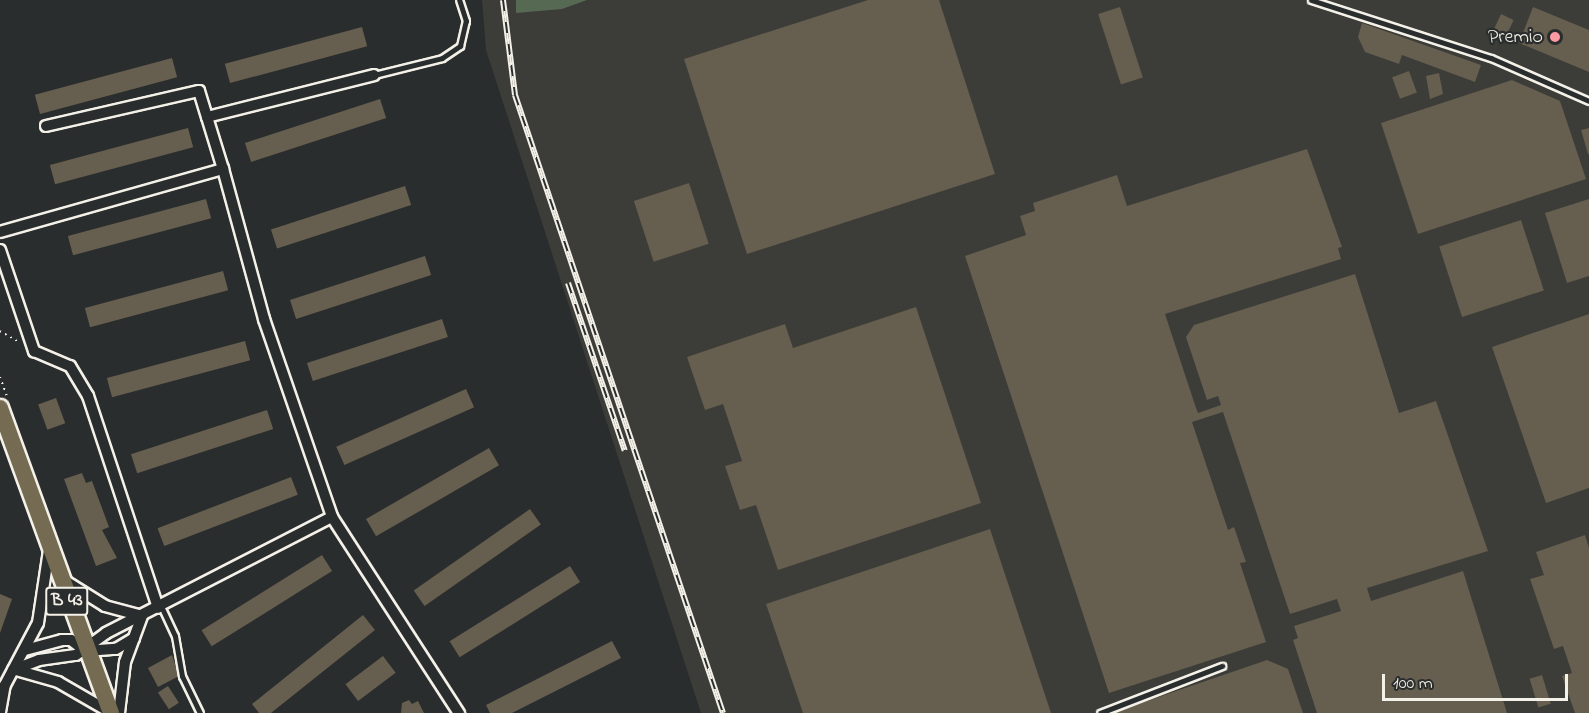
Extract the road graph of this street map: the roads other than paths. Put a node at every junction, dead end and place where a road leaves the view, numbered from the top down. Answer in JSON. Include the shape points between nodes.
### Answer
{"nodes":[{"id":1,"x":459,"y":0,"type":"edge"},
{"id":2,"x":1311,"y":0,"type":"edge"},
{"id":3,"x":374,"y":75,"type":"joint"},
{"id":4,"x":1589,"y":101,"type":"edge"},
{"id":5,"x":207,"y":117,"type":"junction"},
{"id":6,"x":46,"y":126,"type":"dead end"},
{"id":7,"x":223,"y":170,"type":"junction"},
{"id":8,"x":0,"y":232,"type":"edge"},
{"id":9,"x":0,"y":250,"type":"edge"},
{"id":10,"x":0,"y":408,"type":"edge"},
{"id":11,"x":332,"y":517,"type":"junction"},
{"id":12,"x":49,"y":550,"type":"junction"},
{"id":13,"x":59,"y":577,"type":"junction"},
{"id":14,"x":159,"y":607,"type":"junction"},
{"id":15,"x":142,"y":616,"type":"junction"},
{"id":16,"x":134,"y":638,"type":"junction"},
{"id":17,"x":92,"y":647,"type":"junction"},
{"id":18,"x":23,"y":651,"type":"junction"},
{"id":19,"x":1222,"y":666,"type":"dead end"},
{"id":20,"x":13,"y":670,"type":"junction"},
{"id":21,"x":0,"y":712,"type":"edge"},
{"id":22,"x":113,"y":712,"type":"edge"},
{"id":23,"x":200,"y":713,"type":"edge"},
{"id":24,"x":459,"y":713,"type":"edge"},
{"id":25,"x":1100,"y":713,"type":"edge"}],
"edges":[{"from":1,"to":3,"type":"lane","via":[[466,21],[459,46],[442,58]]},
{"from":2,"to":4,"type":"lane","via":[[1491,58]]},
{"from":3,"to":5,"type":"street"},
{"from":5,"to":6,"type":"street","via":[[199,91]]},
{"from":5,"to":7,"type":"street"},
{"from":7,"to":8,"type":"street"},
{"from":7,"to":11,"type":"street","via":[[264,318]]},
{"from":9,"to":14,"type":"street","via":[[34,351],[56,357],[79,377]]},
{"from":10,"to":12,"type":"main road","number":"B 43"},
{"from":11,"to":14,"type":"street"},
{"from":11,"to":24,"type":"street"},
{"from":12,"to":13,"type":"main road","number":"B 43"},
{"from":12,"to":18,"type":"street","via":[[38,623]]},
{"from":13,"to":15,"type":"street","via":[[105,606]]},
{"from":13,"to":17,"type":"main road","number":"B 43"},
{"from":14,"to":15,"type":"street"},
{"from":14,"to":23,"type":"lane","via":[[175,636],[182,676]]},
{"from":15,"to":16,"type":"street"},
{"from":15,"to":17,"type":"street","via":[[106,633]]},
{"from":16,"to":17,"type":"street","via":[[116,648]]},
{"from":16,"to":22,"type":"street"},
{"from":17,"to":18,"type":"street","via":[[62,640]]},
{"from":17,"to":20,"type":"street"},
{"from":17,"to":22,"type":"main road","number":"B 43"},
{"from":18,"to":20,"type":"street"},
{"from":19,"to":25,"type":"lane"},
{"from":20,"to":21,"type":"street"},
{"from":20,"to":22,"type":"street","via":[[44,675]]}]}
